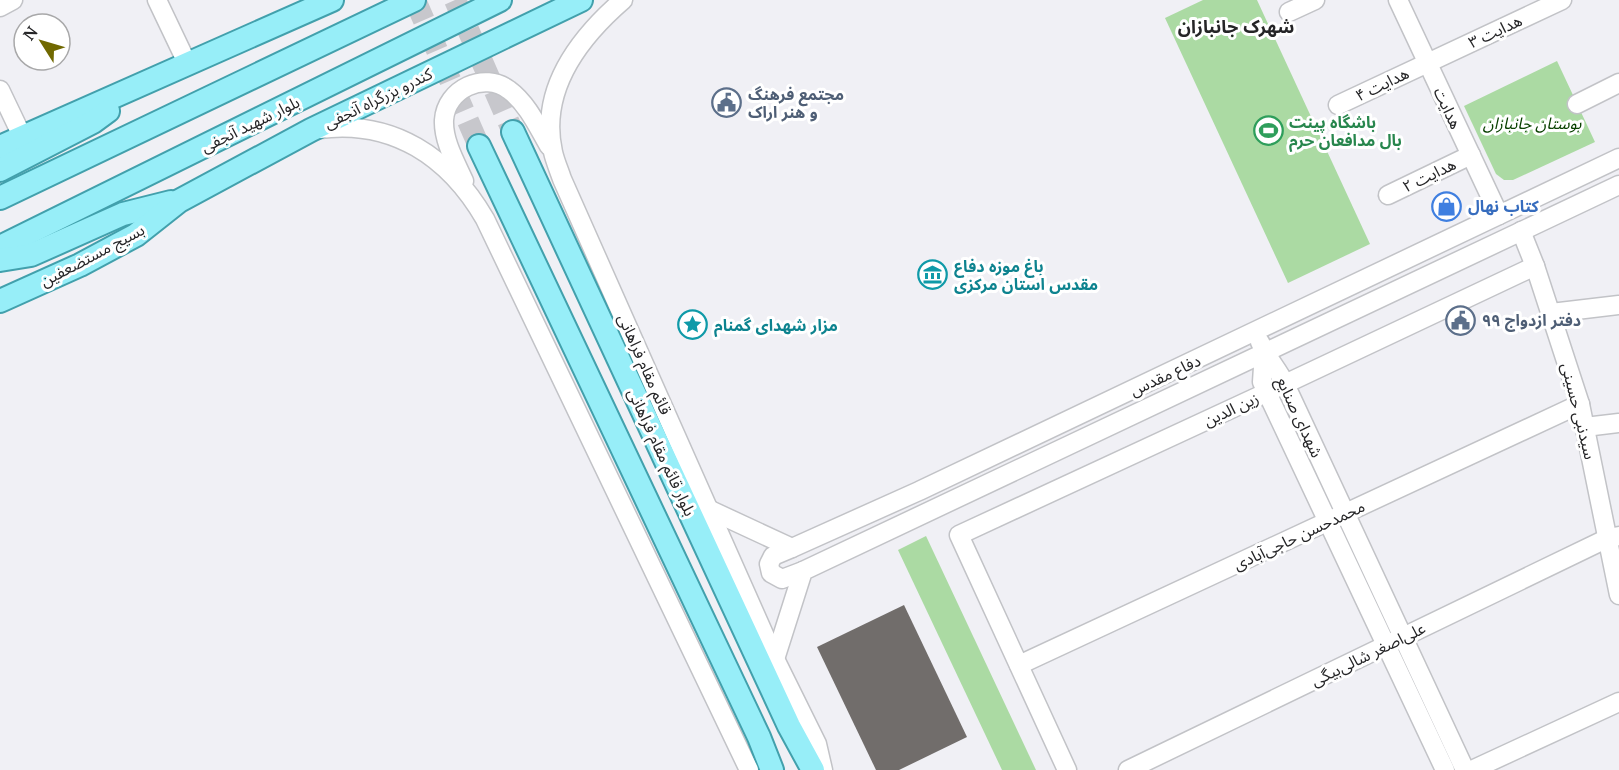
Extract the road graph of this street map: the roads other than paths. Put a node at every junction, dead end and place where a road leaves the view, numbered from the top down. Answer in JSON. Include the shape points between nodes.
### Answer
{"nodes":[{"id":1,"x":14,"y":0,"type":"edge"},
{"id":2,"x":157,"y":0,"type":"edge"},
{"id":3,"x":332,"y":0,"type":"edge"},
{"id":4,"x":414,"y":0,"type":"edge"},
{"id":5,"x":500,"y":0,"type":"edge"},
{"id":6,"x":581,"y":0,"type":"edge"},
{"id":7,"x":623,"y":0,"type":"edge"},
{"id":8,"x":1315,"y":0,"type":"edge"},
{"id":9,"x":1398,"y":0,"type":"edge"},
{"id":10,"x":1562,"y":0,"type":"edge"},
{"id":11,"x":0,"y":7,"type":"edge"},
{"id":12,"x":1289,"y":12,"type":"dead end"},
{"id":13,"x":1427,"y":62,"type":"junction"},
{"id":14,"x":188,"y":65,"type":"junction"},
{"id":15,"x":1619,"y":82,"type":"edge"},
{"id":16,"x":142,"y":85,"type":"junction"},
{"id":17,"x":0,"y":90,"type":"edge"},
{"id":18,"x":1577,"y":104,"type":"dead end"},
{"id":19,"x":1338,"y":105,"type":"dead end"},
{"id":20,"x":311,"y":130,"type":"junction"},
{"id":21,"x":513,"y":132,"type":"tunnel mouth"},
{"id":22,"x":22,"y":136,"type":"junction"},
{"id":23,"x":479,"y":146,"type":"tunnel mouth"},
{"id":24,"x":0,"y":147,"type":"edge"},
{"id":25,"x":553,"y":152,"type":"junction"},
{"id":26,"x":1471,"y":155,"type":"junction"},
{"id":27,"x":1619,"y":158,"type":"edge"},
{"id":28,"x":0,"y":170,"type":"edge"},
{"id":29,"x":1619,"y":184,"type":"edge"},
{"id":30,"x":1388,"y":195,"type":"dead end"},
{"id":31,"x":472,"y":196,"type":"junction"},
{"id":32,"x":0,"y":198,"type":"edge"},
{"id":33,"x":179,"y":201,"type":"junction"},
{"id":34,"x":1499,"y":215,"type":"junction"},
{"id":35,"x":1521,"y":231,"type":"junction"},
{"id":36,"x":0,"y":247,"type":"edge"},
{"id":37,"x":0,"y":260,"type":"edge"},
{"id":38,"x":1535,"y":266,"type":"junction"},
{"id":39,"x":0,"y":301,"type":"edge"},
{"id":40,"x":1619,"y":305,"type":"edge"},
{"id":41,"x":1551,"y":313,"type":"junction"},
{"id":42,"x":1256,"y":331,"type":"junction"},
{"id":43,"x":1264,"y":352,"type":"junction"},
{"id":44,"x":1285,"y":384,"type":"junction"},
{"id":45,"x":1267,"y":392,"type":"junction"},
{"id":46,"x":1580,"y":404,"type":"junction"},
{"id":47,"x":1619,"y":423,"type":"edge"},
{"id":48,"x":1585,"y":427,"type":"junction"},
{"id":49,"x":708,"y":509,"type":"junction"},
{"id":50,"x":1336,"y":518,"type":"junction"},
{"id":51,"x":1613,"y":537,"type":"edge"},
{"id":52,"x":792,"y":548,"type":"junction"},
{"id":53,"x":802,"y":571,"type":"junction"},
{"id":54,"x":1619,"y":595,"type":"edge"},
{"id":55,"x":1394,"y":641,"type":"junction"},
{"id":56,"x":775,"y":660,"type":"junction"},
{"id":57,"x":1019,"y":665,"type":"junction"},
{"id":58,"x":1619,"y":702,"type":"edge"},
{"id":59,"x":749,"y":770,"type":"edge"},
{"id":60,"x":772,"y":770,"type":"edge"},
{"id":61,"x":813,"y":770,"type":"edge"},
{"id":62,"x":823,"y":770,"type":"edge"},
{"id":63,"x":1067,"y":770,"type":"edge"},
{"id":64,"x":1128,"y":770,"type":"edge"},
{"id":65,"x":1445,"y":770,"type":"edge"},
{"id":66,"x":1465,"y":770,"type":"edge"},
{"id":67,"x":1472,"y":770,"type":"edge"}],
"edges":[{"from":1,"to":11,"type":"street"},
{"from":2,"to":14,"type":"street"},
{"from":3,"to":14,"type":"main road"},
{"from":4,"to":32,"type":"main road"},
{"from":5,"to":36,"type":"main road","name":"بلوار شهید آنجفی"},
{"from":6,"to":20,"type":"main road","name":"کندرو بزرگراه آنجفی"},
{"from":7,"to":25,"type":"street","name":"قائم مقام فراهانی","via":[[594,26],[564,71],[550,125]]},
{"from":8,"to":12,"type":"street"},
{"from":9,"to":13,"type":"street","name":"هدایت"},
{"from":10,"to":13,"type":"street","name":"هدایت ۳"},
{"from":13,"to":19,"type":"street","name":"هدایت ۴"},
{"from":13,"to":26,"type":"street","name":"هدایت"},
{"from":14,"to":16,"type":"main road"},
{"from":15,"to":18,"type":"street"},
{"from":16,"to":22,"type":"main road"},
{"from":16,"to":28,"type":"main road","via":[[93,122]]},
{"from":17,"to":22,"type":"street"},
{"from":20,"to":31,"type":"street","via":[[349,127],[404,140],[434,158]]},
{"from":20,"to":33,"type":"main road","name":"کندرو بزرگراه آنجفی"},
{"from":21,"to":61,"type":"main road","name":"بلوار قائم مقام فراهانی"},
{"from":22,"to":24,"type":"main road"},
{"from":23,"to":60,"type":"main road","name":"بلوار قائم مقام فراهانی"},
{"from":25,"to":31,"type":"street","via":[[510,90],[494,82],[468,86],[454,96],[444,120],[452,153]]},
{"from":25,"to":49,"type":"street","name":"قائم مقام فراهانی"},
{"from":26,"to":30,"type":"street","name":"هدایت ۲"},
{"from":26,"to":34,"type":"street","name":"هدایت"},
{"from":27,"to":34,"type":"street","name":"دفاع مقدس"},
{"from":29,"to":35,"type":"street","name":"دفاع مقدس"},
{"from":31,"to":59,"type":"street"},
{"from":33,"to":37,"type":"main road","via":[[123,214],[31,255]]},
{"from":33,"to":39,"type":"main road","name":"بسیج مستضعفین","via":[[136,235]]},
{"from":34,"to":42,"type":"street","name":"دفاع مقدس"},
{"from":35,"to":38,"type":"street","name":"سیدنبی حسینی"},
{"from":35,"to":43,"type":"street","name":"دفاع مقدس"},
{"from":38,"to":41,"type":"street","name":"سیدنبی حسینی"},
{"from":38,"to":44,"type":"street","name":"زین الدین"},
{"from":40,"to":41,"type":"street"},
{"from":41,"to":46,"type":"street","name":"سیدنبی حسینی"},
{"from":42,"to":43,"type":"street"},
{"from":42,"to":52,"type":"street","name":"دفاع مقدس"},
{"from":43,"to":44,"type":"street","name":"شهدای صنایع"},
{"from":43,"to":45,"type":"street","name":"شهدای صنایع","via":[[1263,382]]},
{"from":43,"to":53,"type":"street","name":"دفاع مقدس"},
{"from":44,"to":45,"type":"street","name":"زین الدین"},
{"from":44,"to":50,"type":"street","name":"شهدای صنایع"},
{"from":45,"to":50,"type":"street","name":"شهدای صنایع"},
{"from":45,"to":57,"type":"street","name":"زین الدین","via":[[959,535]]},
{"from":46,"to":48,"type":"street","name":"سیدنبی حسینی"},
{"from":46,"to":50,"type":"street","name":"محمدحسن حاجی‌آبادی"},
{"from":47,"to":48,"type":"street"},
{"from":48,"to":51,"type":"street","name":"سیدنبی حسینی"},
{"from":49,"to":52,"type":"street"},
{"from":49,"to":56,"type":"street","name":"قائم مقام فراهانی"},
{"from":50,"to":55,"type":"street","name":"شهدای صنایع"},
{"from":50,"to":57,"type":"street","name":"محمدحسن حاجی‌آبادی"},
{"from":51,"to":54,"type":"street","name":"سیدنبی حسینی"},
{"from":51,"to":55,"type":"street","name":"علی‌اصغر شالی‌بیگی"},
{"from":52,"to":53,"type":"street","name":"دفاع مقدس","via":[[773,556],[769,564],[771,573],[782,579]]},
{"from":53,"to":56,"type":"street"},
{"from":55,"to":64,"type":"street","name":"علی‌اصغر شالی‌بیگی"},
{"from":55,"to":65,"type":"street","name":"شهدای صنایع"},
{"from":55,"to":66,"type":"street","name":"شهدای صنایع"},
{"from":56,"to":62,"type":"street","name":"قائم مقام فراهانی","via":[[817,744]]},
{"from":57,"to":63,"type":"street"},
{"from":58,"to":67,"type":"street"}]}
